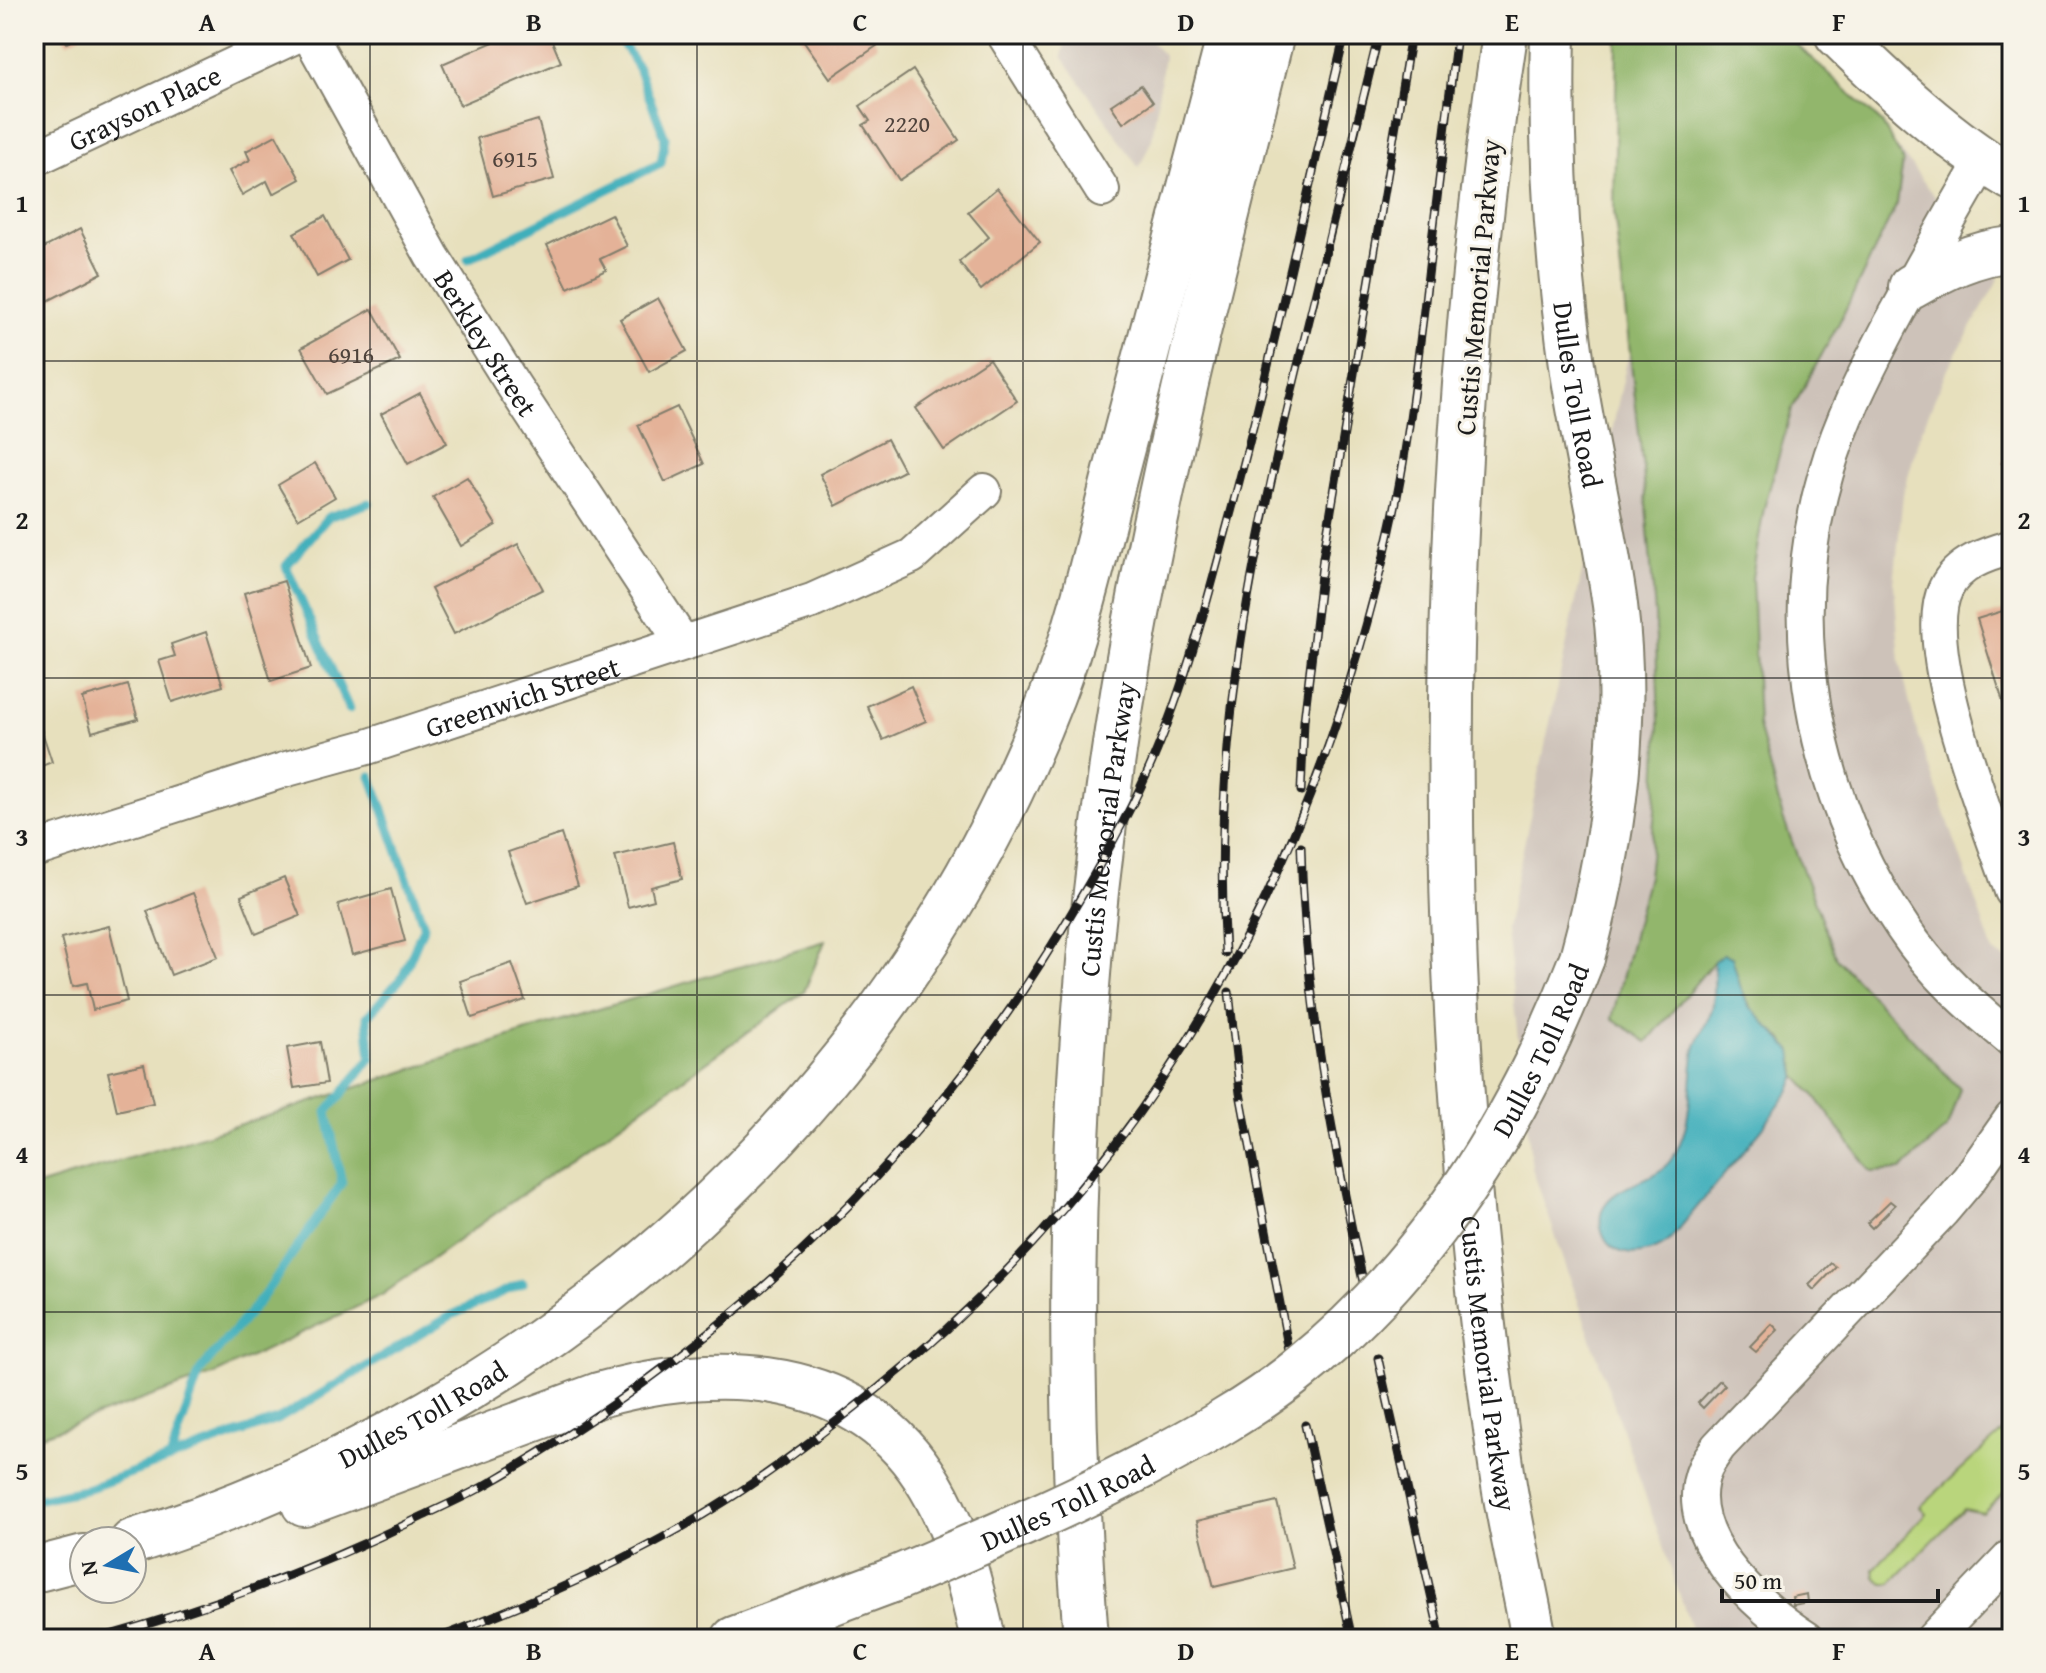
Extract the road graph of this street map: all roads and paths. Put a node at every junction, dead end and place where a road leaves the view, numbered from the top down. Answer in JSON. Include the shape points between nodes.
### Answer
{"nodes":[{"id":1,"x":299,"y":34,"type":"edge"},
{"id":2,"x":309,"y":34,"type":"edge"},
{"id":3,"x":1004,"y":34,"type":"edge"},
{"id":4,"x":1230,"y":34,"type":"edge"},
{"id":5,"x":1272,"y":34,"type":"edge"},
{"id":6,"x":1505,"y":34,"type":"edge"},
{"id":7,"x":1553,"y":34,"type":"edge"},
{"id":8,"x":1837,"y":34,"type":"edge"},
{"id":9,"x":34,"y":159,"type":"edge"},
{"id":10,"x":1998,"y":169,"type":"edge"},
{"id":11,"x":1102,"y":190,"type":"dead end"},
{"id":12,"x":2012,"y":249,"type":"edge"},
{"id":13,"x":1911,"y":287,"type":"junction"},
{"id":14,"x":984,"y":491,"type":"dead end"},
{"id":15,"x":2012,"y":547,"type":"edge"},
{"id":16,"x":682,"y":642,"type":"junction"},
{"id":17,"x":34,"y":850,"type":"edge"},
{"id":18,"x":2012,"y":891,"type":"edge"},
{"id":19,"x":2012,"y":1040,"type":"edge"},
{"id":20,"x":2012,"y":1118,"type":"edge"},
{"id":21,"x":1471,"y":1202,"type":"junction"},
{"id":22,"x":148,"y":1536,"type":"edge"},
{"id":23,"x":148,"y":1550,"type":"edge"},
{"id":24,"x":2012,"y":1556,"type":"edge"},
{"id":25,"x":68,"y":1563,"type":"edge"},
{"id":26,"x":34,"y":1570,"type":"edge"},
{"id":27,"x":734,"y":1639,"type":"edge"},
{"id":28,"x":983,"y":1639,"type":"edge"},
{"id":29,"x":1086,"y":1639,"type":"edge"},
{"id":30,"x":1534,"y":1639,"type":"edge"},
{"id":31,"x":1556,"y":1639,"type":"edge"},
{"id":32,"x":1807,"y":1639,"type":"edge"},
{"id":33,"x":1933,"y":1639,"type":"edge"}],
"edges":[{"from":1,"to":9,"type":"street","name":"Grayson Place"},
{"from":2,"to":16,"type":"street","name":"Berkley Street","via":[[432,256]]},
{"from":3,"to":11,"type":"street"},
{"from":4,"to":22,"type":"main road","name":"Dulles Toll Road","via":[[1071,643],[1033,744],[987,842],[905,979],[739,1178],[659,1250],[573,1316],[487,1378],[392,1434],[283,1486]]},
{"from":5,"to":29,"type":"main road","name":"Custis Memorial Parkway","via":[[1173,435],[1124,687],[1102,835],[1076,1118],[1072,1270],[1073,1406]]},
{"from":6,"to":21,"type":"main road","name":"Custis Memorial Parkway","via":[[1475,275],[1455,606],[1455,932]]},
{"from":7,"to":27,"type":"main road","name":"Dulles Toll Road","bridge":true,"via":[[1554,167],[1567,324],[1609,571],[1620,676],[1613,812],[1600,892],[1582,958],[1520,1098],[1463,1195],[1397,1275],[1328,1345],[1257,1401],[1071,1501],[890,1581]]},
{"from":8,"to":10,"type":"main road","via":[[1872,69]]},
{"from":10,"to":13,"type":"street"},
{"from":12,"to":13,"type":"main road","via":[[1957,262]]},
{"from":13,"to":19,"type":"street","via":[[1853,397],[1822,487],[1805,591],[1811,698],[1834,788],[1881,894],[1936,970]]},
{"from":14,"to":16,"type":"street","name":"Greenwich Street","via":[[900,562],[812,601]]},
{"from":15,"to":18,"type":"street","via":[[1957,573],[1946,587],[1938,629],[1955,720]]},
{"from":16,"to":17,"type":"street","name":"Greenwich Street"},
{"from":20,"to":32,"type":"street","via":[[1942,1211],[1718,1447],[1704,1470],[1700,1495],[1709,1539],[1757,1602]]},
{"from":21,"to":30,"type":"main road","name":"Custis Memorial Parkway","via":[[1503,1475]]},
{"from":21,"to":31,"type":"main road","via":[[1510,1348],[1534,1531]]},
{"from":23,"to":28,"type":"main road","via":[[212,1538],[599,1395],[662,1380],[755,1377],[804,1386],[849,1406],[914,1462],[955,1538]]},
{"from":24,"to":33,"type":"street"},
{"from":25,"to":26,"type":"main road"}]}
